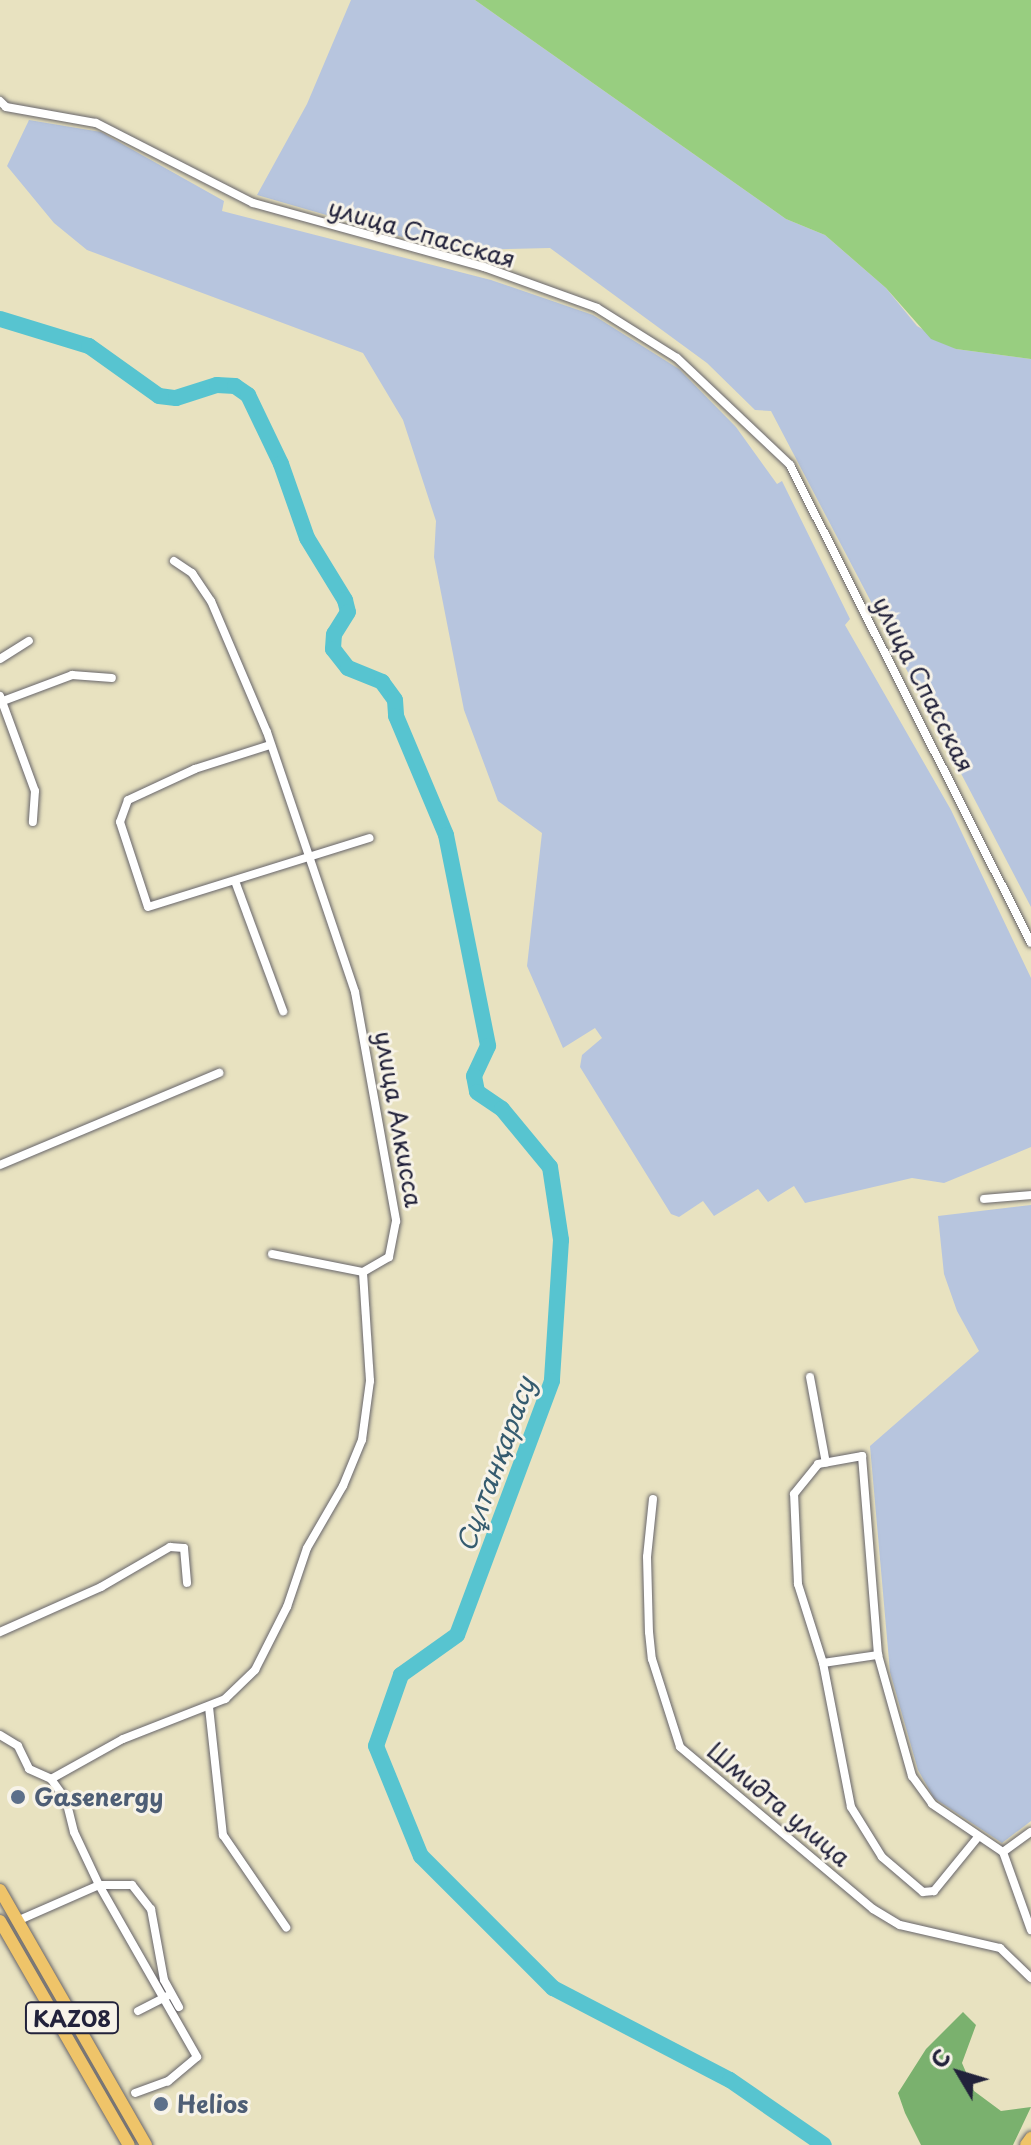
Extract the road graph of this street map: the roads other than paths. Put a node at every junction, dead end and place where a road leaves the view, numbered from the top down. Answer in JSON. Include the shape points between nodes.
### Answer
{"nodes":[{"id":1,"x":0,"y":101,"type":"edge"},
{"id":2,"x":174,"y":561,"type":"dead end"},
{"id":3,"x":29,"y":641,"type":"dead end"},
{"id":4,"x":0,"y":659,"type":"edge"},
{"id":5,"x":112,"y":678,"type":"dead end"},
{"id":6,"x":1,"y":698,"type":"edge"},
{"id":7,"x":270,"y":745,"type":"junction"},
{"id":8,"x":33,"y":822,"type":"dead end"},
{"id":9,"x":369,"y":838,"type":"dead end"},
{"id":10,"x":310,"y":859,"type":"junction"},
{"id":11,"x":235,"y":881,"type":"junction"},
{"id":12,"x":1031,"y":943,"type":"edge"},
{"id":13,"x":283,"y":1011,"type":"dead end"},
{"id":14,"x":219,"y":1073,"type":"dead end"},
{"id":15,"x":0,"y":1165,"type":"edge"},
{"id":16,"x":1031,"y":1195,"type":"edge"},
{"id":17,"x":984,"y":1199,"type":"dead end"},
{"id":18,"x":272,"y":1254,"type":"dead end"},
{"id":19,"x":363,"y":1272,"type":"junction"},
{"id":20,"x":810,"y":1377,"type":"dead end"},
{"id":21,"x":826,"y":1463,"type":"junction"},
{"id":22,"x":653,"y":1499,"type":"dead end"},
{"id":23,"x":187,"y":1583,"type":"dead end"},
{"id":24,"x":0,"y":1632,"type":"edge"},
{"id":25,"x":878,"y":1655,"type":"junction"},
{"id":26,"x":823,"y":1663,"type":"junction"},
{"id":27,"x":209,"y":1707,"type":"junction"},
{"id":28,"x":0,"y":1735,"type":"edge"},
{"id":29,"x":51,"y":1779,"type":"junction"},
{"id":30,"x":1031,"y":1832,"type":"edge"},
{"id":31,"x":978,"y":1837,"type":"junction"},
{"id":32,"x":1003,"y":1852,"type":"junction"},
{"id":33,"x":99,"y":1885,"type":"junction"},
{"id":34,"x":0,"y":1890,"type":"edge"},
{"id":35,"x":0,"y":1921,"type":"edge"},
{"id":36,"x":17,"y":1921,"type":"junction"},
{"id":37,"x":286,"y":1927,"type":"dead end"},
{"id":38,"x":1031,"y":1930,"type":"edge"},
{"id":39,"x":1031,"y":1978,"type":"edge"},
{"id":40,"x":168,"y":1995,"type":"junction"},
{"id":41,"x":179,"y":2007,"type":"dead end"},
{"id":42,"x":138,"y":2011,"type":"dead end"},
{"id":43,"x":135,"y":2093,"type":"dead end"},
{"id":44,"x":1031,"y":2138,"type":"edge"},
{"id":45,"x":129,"y":2145,"type":"edge"},
{"id":46,"x":146,"y":2145,"type":"edge"},
{"id":47,"x":1026,"y":2145,"type":"edge"}],
"edges":[{"from":1,"to":12,"type":"street","name":"улица Спасская","via":[[6,107],[96,123],[266,207],[484,267],[597,308],[677,358],[790,465]]},
{"from":2,"to":7,"type":"street","name":"улица Алкисса","via":[[192,573],[211,601]]},
{"from":3,"to":4,"type":"street"},
{"from":5,"to":6,"type":"street","via":[[72,675]]},
{"from":6,"to":8,"type":"street","via":[[35,791]]},
{"from":7,"to":10,"type":"street","name":"улица Алкисса"},
{"from":7,"to":11,"type":"street","via":[[195,769],[128,800],[120,822],[148,907]]},
{"from":9,"to":10,"type":"street"},
{"from":10,"to":11,"type":"street"},
{"from":10,"to":19,"type":"street","name":"улица Алкисса","via":[[358,1005],[396,1221],[389,1257]]},
{"from":11,"to":13,"type":"street"},
{"from":14,"to":15,"type":"street"},
{"from":16,"to":17,"type":"street"},
{"from":18,"to":19,"type":"street"},
{"from":19,"to":27,"type":"street","via":[[370,1381],[362,1440],[307,1548],[287,1607],[255,1670]]},
{"from":20,"to":21,"type":"street"},
{"from":21,"to":25,"type":"street","via":[[862,1456]]},
{"from":21,"to":26,"type":"street","via":[[818,1464],[794,1494],[798,1584]]},
{"from":22,"to":39,"type":"street","name":"Шмидта улица","via":[[647,1557],[649,1632],[652,1659],[680,1747],[873,1909],[900,1925],[1000,1948]]},
{"from":23,"to":24,"type":"street","via":[[184,1548],[170,1547],[101,1587]]},
{"from":25,"to":26,"type":"street"},
{"from":25,"to":31,"type":"street","via":[[919,1790]]},
{"from":26,"to":31,"type":"street","via":[[851,1807],[882,1857],[923,1892],[934,1891]]},
{"from":27,"to":29,"type":"street","via":[[123,1739]]},
{"from":27,"to":37,"type":"street","via":[[223,1835]]},
{"from":28,"to":29,"type":"street","via":[[18,1746],[29,1769]]},
{"from":29,"to":33,"type":"street","via":[[66,1800],[74,1832]]},
{"from":30,"to":32,"type":"street"},
{"from":31,"to":32,"type":"street"},
{"from":32,"to":38,"type":"street"},
{"from":33,"to":36,"type":"street"},
{"from":33,"to":40,"type":"street"},
{"from":33,"to":40,"type":"street","via":[[132,1885],[151,1909]]},
{"from":34,"to":36,"type":"main road","number":"KAZ08"},
{"from":35,"to":45,"type":"main road","number":"KAZ08"},
{"from":36,"to":46,"type":"main road","number":"KAZ08"},
{"from":40,"to":41,"type":"street"},
{"from":40,"to":42,"type":"street"},
{"from":40,"to":43,"type":"street","via":[[197,2057],[168,2081]]},
{"from":44,"to":47,"type":"main road"}]}
